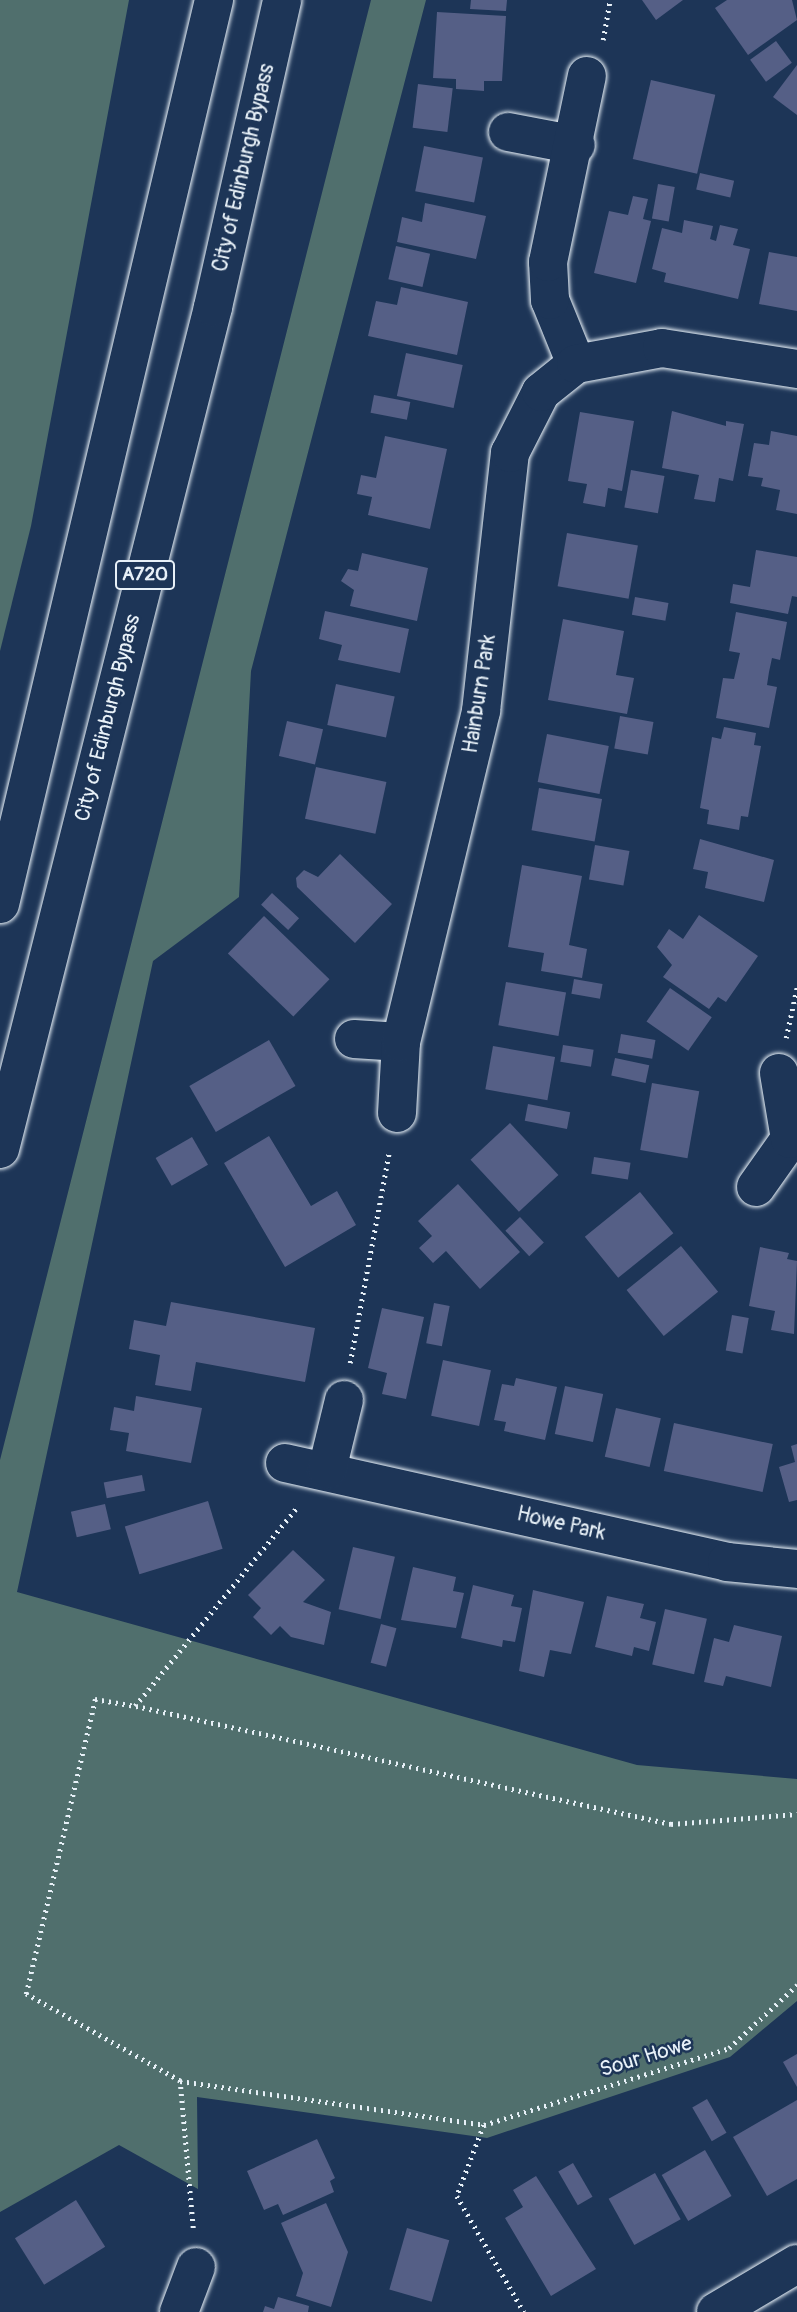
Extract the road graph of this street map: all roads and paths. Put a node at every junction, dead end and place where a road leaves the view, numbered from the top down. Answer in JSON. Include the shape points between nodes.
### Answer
{"nodes":[{"id":1,"x":197,"y":0,"type":"edge"},
{"id":2,"x":214,"y":0,"type":"edge"},
{"id":3,"x":282,"y":0,"type":"edge"},
{"id":4,"x":301,"y":0,"type":"edge"},
{"id":5,"x":587,"y":76,"type":"dead end"},
{"id":6,"x":508,"y":132,"type":"dead end"},
{"id":7,"x":576,"y":145,"type":"junction"},
{"id":8,"x":147,"y":298,"type":"junction"},
{"id":9,"x":213,"y":307,"type":"junction"},
{"id":10,"x":576,"y":364,"type":"junction"},
{"id":11,"x":797,"y":369,"type":"edge"},
{"id":12,"x":0,"y":904,"type":"edge"},
{"id":13,"x":797,"y":987,"type":"edge"},
{"id":14,"x":354,"y":1039,"type":"dead end"},
{"id":15,"x":401,"y":1042,"type":"junction"},
{"id":16,"x":779,"y":1073,"type":"joint"},
{"id":17,"x":397,"y":1113,"type":"joint"},
{"id":18,"x":793,"y":1139,"type":"edge"},
{"id":19,"x":0,"y":1149,"type":"edge"},
{"id":20,"x":756,"y":1187,"type":"dead end"},
{"id":21,"x":344,"y":1400,"type":"joint"},
{"id":22,"x":285,"y":1463,"type":"dead end"},
{"id":23,"x":327,"y":1470,"type":"junction"},
{"id":24,"x":797,"y":1569,"type":"edge"},
{"id":25,"x":135,"y":1706,"type":"junction"},
{"id":26,"x":797,"y":1814,"type":"edge"},
{"id":27,"x":797,"y":1985,"type":"edge"},
{"id":28,"x":180,"y":2081,"type":"junction"},
{"id":29,"x":484,"y":2125,"type":"junction"},
{"id":30,"x":797,"y":2263,"type":"edge"},
{"id":31,"x":196,"y":2267,"type":"joint"},
{"id":32,"x":179,"y":2312,"type":"edge"},
{"id":33,"x":524,"y":2312,"type":"edge"},
{"id":34,"x":716,"y":2312,"type":"edge"}],
"edges":[{"from":1,"to":8,"type":"main road"},
{"from":2,"to":8,"type":"main road","number":"A720"},
{"from":3,"to":9,"type":"main road","name":"City of Edinburgh Bypass","number":"A720"},
{"from":4,"to":9,"type":"main road"},
{"from":5,"to":7,"type":"main road"},
{"from":6,"to":7,"type":"main road"},
{"from":7,"to":10,"type":"main road","via":[[548,262],[550,300]]},
{"from":8,"to":12,"type":"main road","number":"A720"},
{"from":9,"to":19,"type":"main road","name":"City of Edinburgh Bypass","number":"A720"},
{"from":10,"to":11,"type":"main road","name":"Hainburn Park","via":[[662,348]]},
{"from":10,"to":15,"type":"main road","name":"Hainburn Park","via":[[541,392],[510,453],[481,711]]},
{"from":13,"to":16,"type":"path"},
{"from":14,"to":15,"type":"main road"},
{"from":15,"to":17,"type":"main road","name":"Hainburn Park"},
{"from":16,"to":18,"type":"main road"},
{"from":17,"to":21,"type":"path"},
{"from":18,"to":20,"type":"main road"},
{"from":21,"to":23,"type":"main road"},
{"from":22,"to":23,"type":"main road","name":"Howe Park"},
{"from":23,"to":24,"type":"main road","name":"Howe Park","via":[[727,1562]]},
{"from":23,"to":25,"type":"path"},
{"from":25,"to":26,"type":"path","via":[[671,1824]]},
{"from":25,"to":28,"type":"path","via":[[95,1699],[26,1994]]},
{"from":27,"to":29,"type":"path","name":"Sour Howe","via":[[729,2048]]},
{"from":28,"to":29,"type":"path"},
{"from":28,"to":31,"type":"path"},
{"from":29,"to":33,"type":"path","via":[[457,2196]]},
{"from":30,"to":34,"type":"main road"},
{"from":31,"to":32,"type":"main road"}]}
